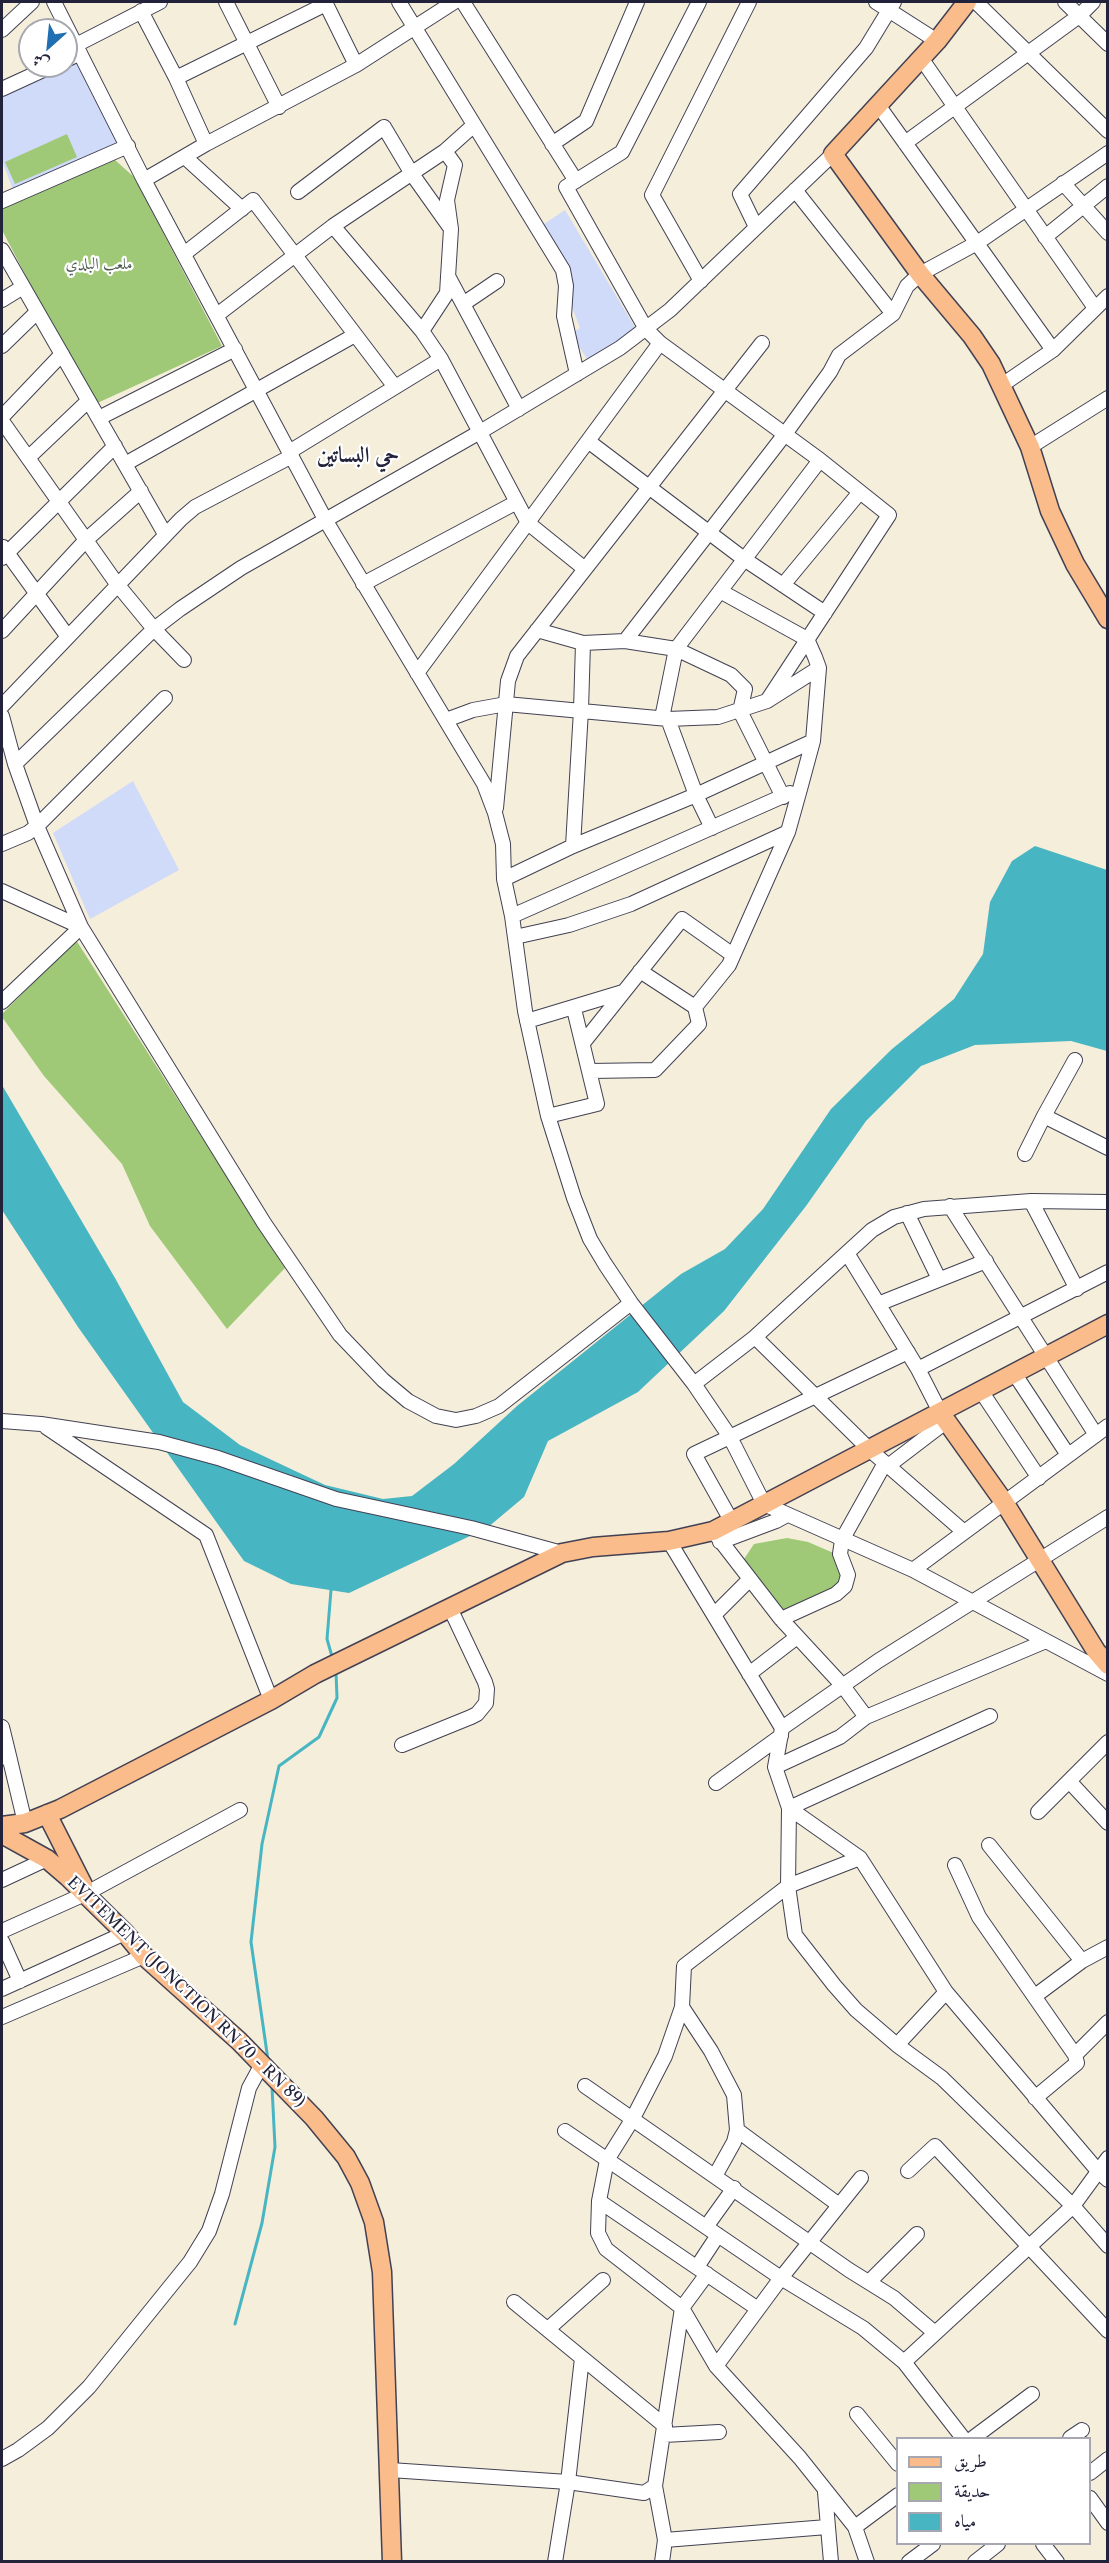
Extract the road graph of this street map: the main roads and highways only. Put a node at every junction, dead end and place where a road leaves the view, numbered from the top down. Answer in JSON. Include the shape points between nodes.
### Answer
{"nodes":[{"id":1,"x":975,"y":2,"type":"edge"},
{"id":2,"x":1107,"y":619,"type":"edge"},
{"id":3,"x":1107,"y":1324,"type":"edge"},
{"id":4,"x":944,"y":1417,"type":"junction"},
{"id":5,"x":1107,"y":1665,"type":"edge"},
{"id":6,"x":47,"y":1814,"type":"junction"},
{"id":7,"x":2,"y":1832,"type":"edge"},
{"id":8,"x":87,"y":1893,"type":"junction"},
{"id":9,"x":392,"y":2559,"type":"edge"}],
"edges":[{"from":1,"to":2,"type":"main road","via":[[833,154],[920,274],[972,336],[1002,385],[1030,447],[1050,511]]},
{"from":3,"to":4,"type":"main road","via":[[981,1391]]},
{"from":4,"to":5,"type":"main road","via":[[1004,1502]]},
{"from":4,"to":6,"type":"main road","via":[[764,1504],[732,1522],[717,1536],[562,1553],[315,1674],[272,1700]]},
{"from":6,"to":7,"type":"main road"},
{"from":6,"to":8,"type":"main road"},
{"from":7,"to":8,"type":"main road","name":"EVITEMENT (JONCTION RN 70 - RN 89)","via":[[47,1859]]},
{"from":8,"to":9,"type":"main road","name":"EVITEMENT (JONCTION RN 70 - RN 89)","via":[[144,1956],[262,2064],[314,2118],[346,2157],[360,2183],[374,2222],[382,2272]]}]}
